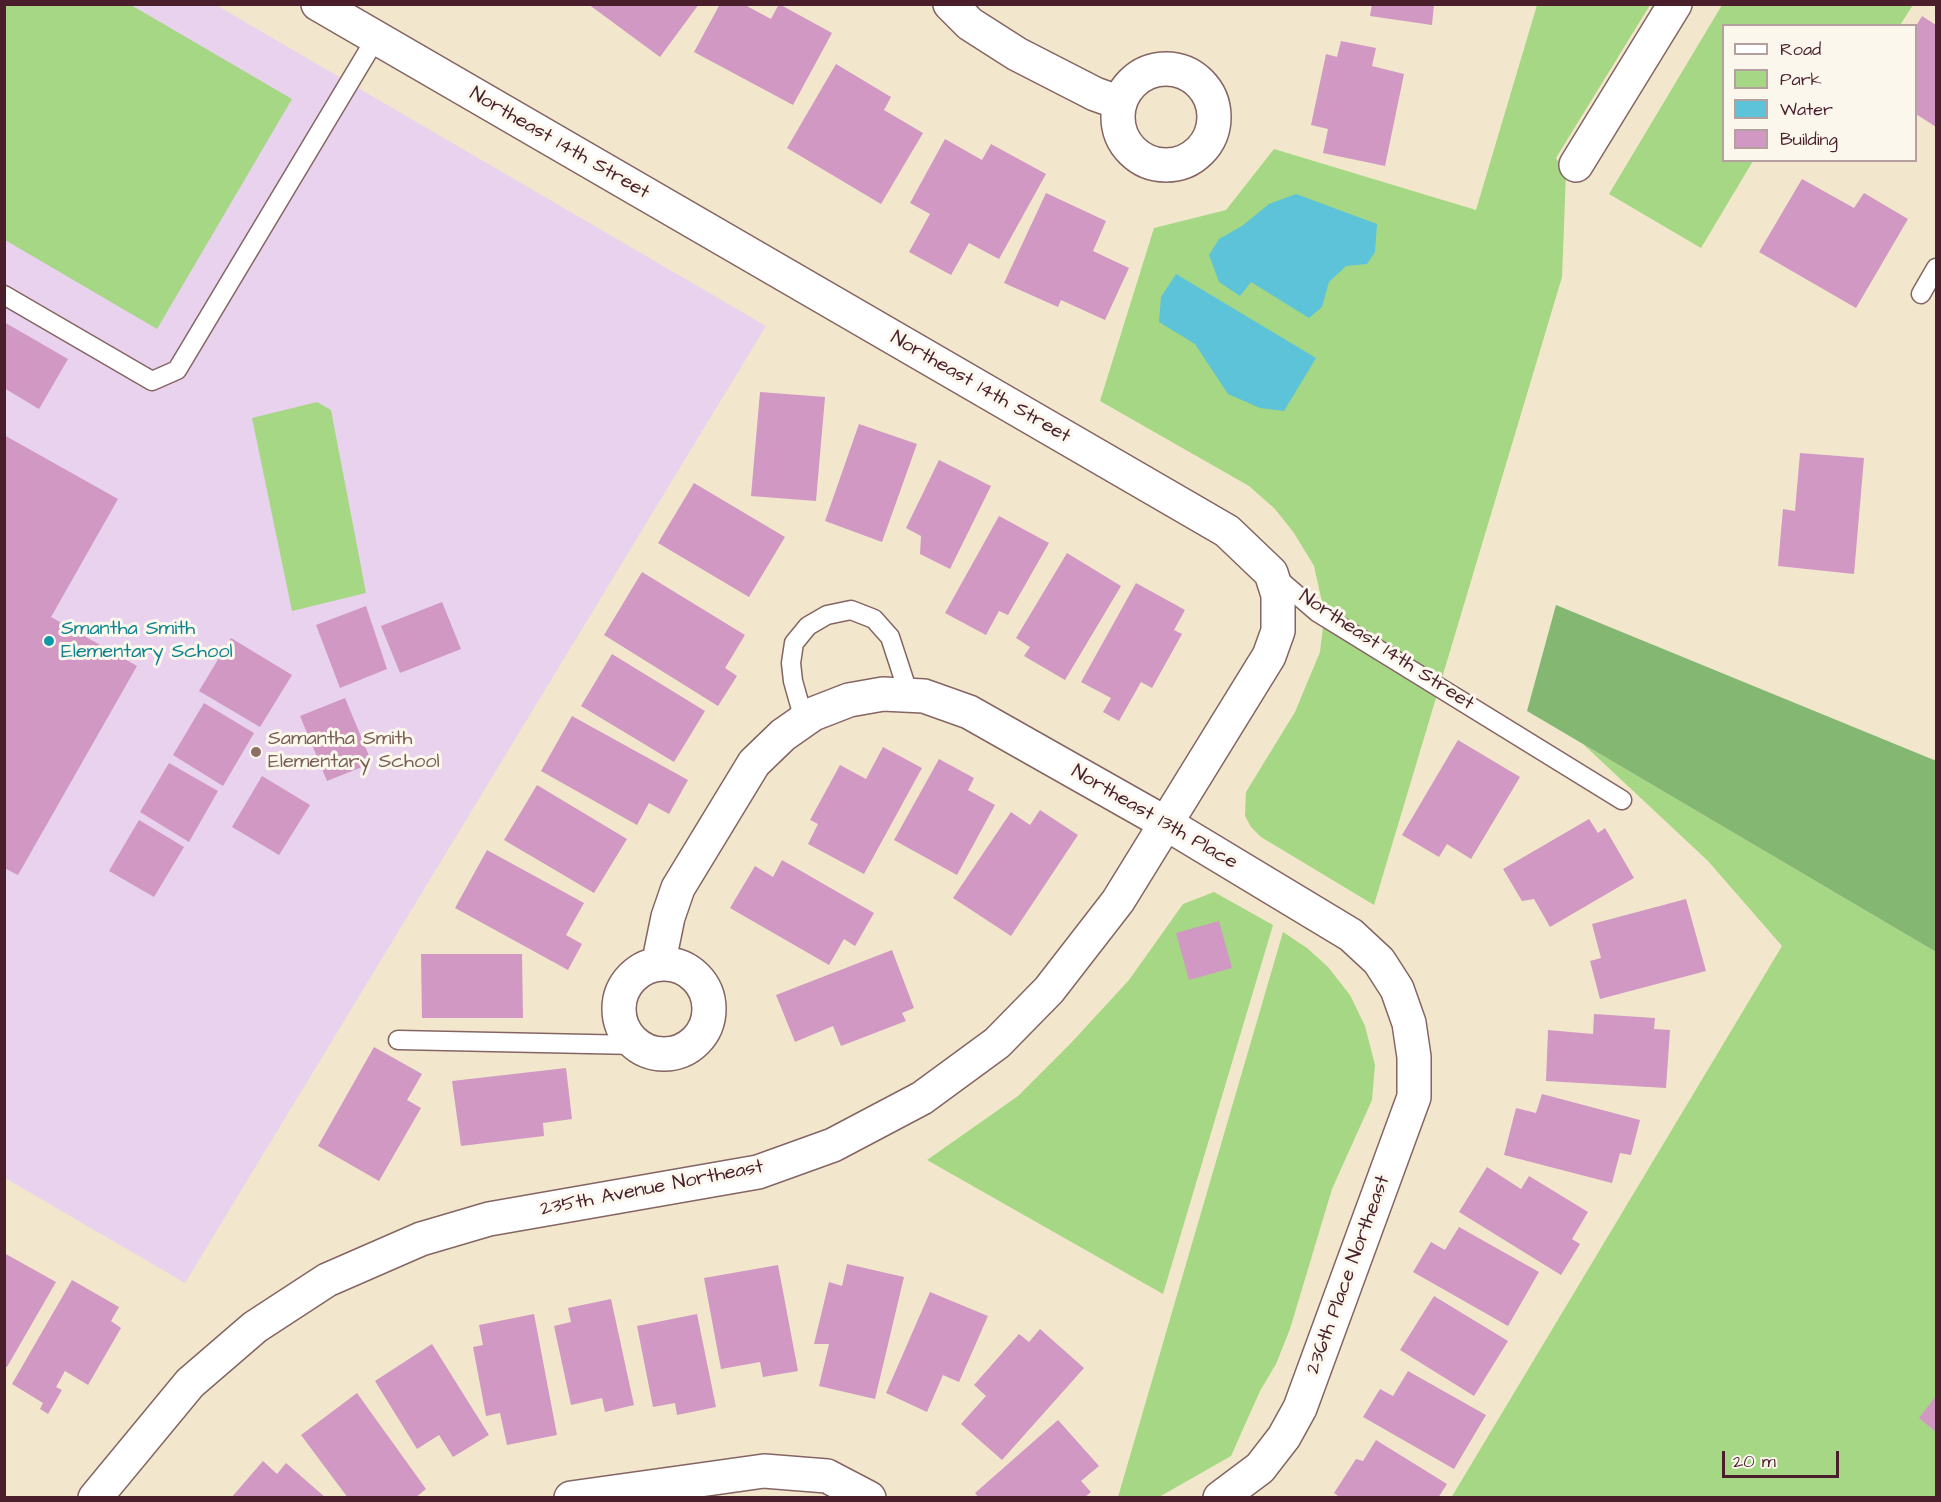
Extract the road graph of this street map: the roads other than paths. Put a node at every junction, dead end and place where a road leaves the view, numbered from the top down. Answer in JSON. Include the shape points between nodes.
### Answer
{"nodes":[{"id":1,"x":318,"y":4,"type":"edge"},
{"id":2,"x":950,"y":4,"type":"edge"},
{"id":3,"x":1675,"y":4,"type":"edge"},
{"id":4,"x":376,"y":38,"type":"junction"},
{"id":5,"x":1120,"y":103,"type":"dead end"},
{"id":6,"x":1576,"y":165,"type":"dead end"},
{"id":7,"x":1936,"y":268,"type":"edge"},
{"id":8,"x":1921,"y":294,"type":"dead end"},
{"id":9,"x":4,"y":295,"type":"edge"},
{"id":10,"x":1271,"y":573,"type":"junction"},
{"id":11,"x":909,"y":695,"type":"junction"},
{"id":12,"x":804,"y":720,"type":"junction"},
{"id":13,"x":1623,"y":800,"type":"dead end"},
{"id":14,"x":1167,"y":824,"type":"junction"},
{"id":15,"x":662,"y":964,"type":"junction"},
{"id":16,"x":1409,"y":1023,"type":"joint"},
{"id":17,"x":398,"y":1040,"type":"dead end"},
{"id":18,"x":636,"y":1046,"type":"junction"},
{"id":19,"x":94,"y":1497,"type":"edge"},
{"id":20,"x":571,"y":1497,"type":"edge"},
{"id":21,"x":869,"y":1497,"type":"edge"},
{"id":22,"x":1220,"y":1497,"type":"edge"}],
"edges":[{"from":1,"to":4,"type":"street","name":"Northeast 14th Street"},
{"from":2,"to":5,"type":"street","via":[[970,24],[1017,54]]},
{"from":3,"to":6,"type":"street"},
{"from":4,"to":9,"type":"lane","via":[[177,370],[153,381]]},
{"from":4,"to":10,"type":"street","name":"Northeast 14th Street","via":[[1227,531]]},
{"from":7,"to":8,"type":"lane"},
{"from":10,"to":13,"type":"lane","name":"Northeast 14th Street","via":[[1317,612]]},
{"from":10,"to":14,"type":"street","name":"235th Avenue Northeast","via":[[1279,612],[1278,631],[1269,656]]},
{"from":11,"to":12,"type":"street","name":"Northeast 13th Place","via":[[883,694],[849,700]]},
{"from":11,"to":12,"type":"lane","via":[[890,637],[874,619],[851,610],[827,615],[808,626],[795,643],[793,681]]},
{"from":11,"to":14,"type":"street","name":"Northeast 13th Place","via":[[924,696],[969,712]]},
{"from":12,"to":15,"type":"street","name":"Northeast 13th Place","via":[[754,764],[678,888],[668,917]]},
{"from":14,"to":16,"type":"street","name":"Northeast 13th Place","via":[[1351,935],[1379,962],[1397,989]]},
{"from":14,"to":19,"type":"street","name":"235th Avenue Northeast","via":[[1118,901],[1049,990],[997,1043],[922,1098],[833,1145],[758,1172],[489,1219],[421,1239],[327,1280],[255,1327],[190,1383]]},
{"from":15,"to":18,"type":"street","via":[[633,976],[621,996],[619,1019]]},
{"from":15,"to":18,"type":"street","via":[[678,966],[702,985],[708,1000],[707,1023],[694,1043],[681,1051],[666,1055]]},
{"from":16,"to":22,"type":"street","name":"236th Place Northeast","via":[[1414,1097],[1300,1408],[1260,1468]]},
{"from":17,"to":18,"type":"lane"},
{"from":20,"to":21,"type":"street","via":[[764,1471],[827,1476]]}]}
